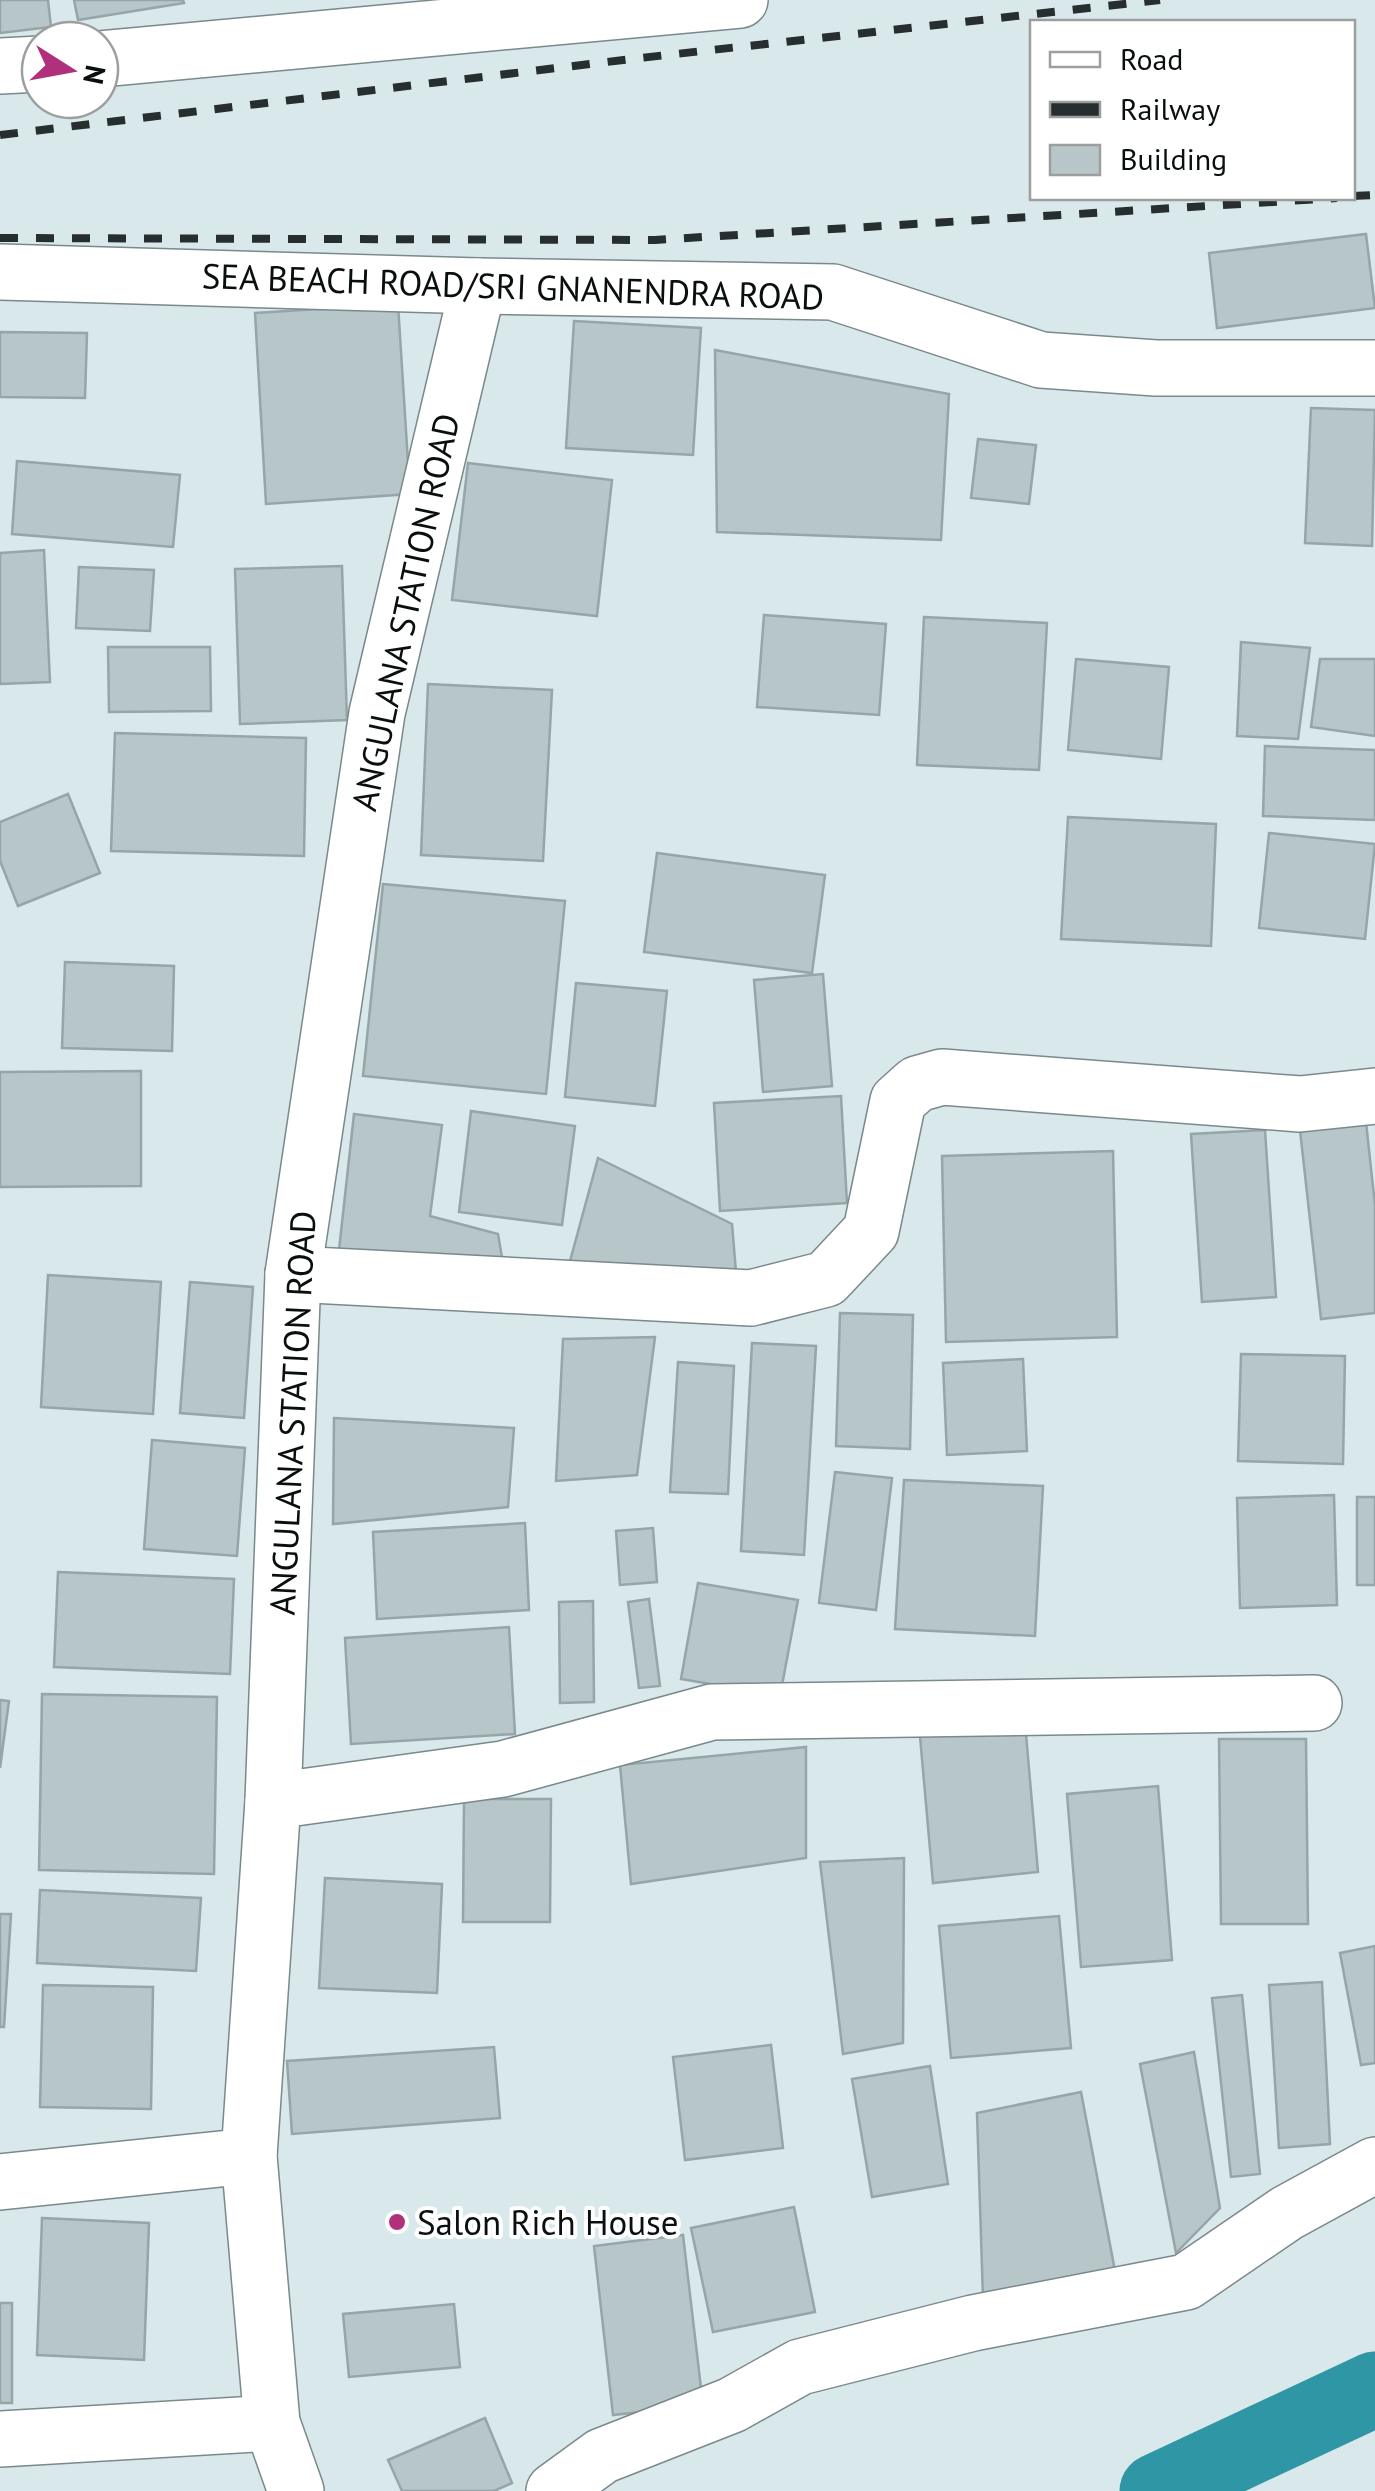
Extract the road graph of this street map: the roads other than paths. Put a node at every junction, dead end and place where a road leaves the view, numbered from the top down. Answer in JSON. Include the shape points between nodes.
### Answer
{"nodes":[{"id":1,"x":740,"y":0,"type":"edge"},
{"id":2,"x":120,"y":57,"type":"edge"},
{"id":3,"x":0,"y":272,"type":"edge"},
{"id":4,"x":478,"y":286,"type":"junction"},
{"id":5,"x":1375,"y":368,"type":"edge"},
{"id":6,"x":1375,"y":1096,"type":"edge"},
{"id":7,"x":293,"y":1274,"type":"junction"},
{"id":8,"x":1314,"y":1703,"type":"dead end"},
{"id":9,"x":273,"y":1801,"type":"junction"},
{"id":10,"x":249,"y":2156,"type":"junction"},
{"id":11,"x":1375,"y":2165,"type":"edge"},
{"id":12,"x":0,"y":2182,"type":"edge"},
{"id":13,"x":272,"y":2423,"type":"junction"},
{"id":14,"x":0,"y":2439,"type":"edge"},
{"id":15,"x":296,"y":2491,"type":"edge"},
{"id":16,"x":554,"y":2491,"type":"edge"}],
"edges":[{"from":1,"to":2,"type":"street"},
{"from":3,"to":4,"type":"street","name":"SEA BEACH ROAD/SRI GNANENDRA ROAD"},
{"from":4,"to":5,"type":"street","name":"SEA BEACH ROAD/SRI GNANENDRA ROAD","via":[[833,292],[1041,360],[1156,368]]},
{"from":4,"to":7,"type":"street","name":"ANGULANA STATION ROAD","via":[[377,713]]},
{"from":6,"to":7,"type":"street","via":[[1300,1104],[942,1077],[918,1084],[898,1101],[871,1232],[826,1278],[751,1298]]},
{"from":7,"to":9,"type":"street","name":"ANGULANA STATION ROAD"},
{"from":8,"to":9,"type":"street","via":[[712,1712],[503,1769]]},
{"from":9,"to":10,"type":"street","name":"ANGULANA STATION ROAD"},
{"from":10,"to":12,"type":"street"},
{"from":10,"to":13,"type":"street","name":"ANGULANA STATION ROAD"},
{"from":11,"to":16,"type":"street","via":[[1287,2213],[1186,2282],[974,2323],[800,2367],[732,2404],[602,2456]]},
{"from":13,"to":14,"type":"street"},
{"from":13,"to":15,"type":"street","name":"ANGULANA STATION ROAD"}]}
